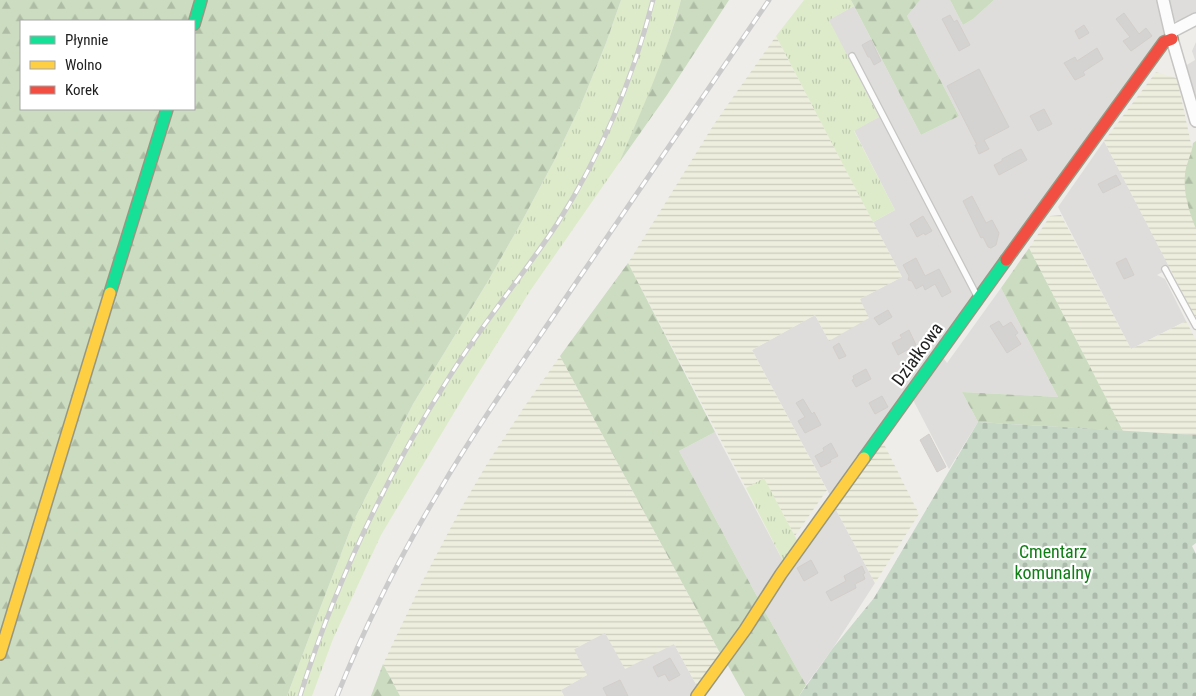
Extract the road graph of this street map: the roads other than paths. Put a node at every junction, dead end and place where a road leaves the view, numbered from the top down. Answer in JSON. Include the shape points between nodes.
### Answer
{"nodes":[{"id":1,"x":201,"y":0,"type":"edge"},
{"id":2,"x":1163,"y":0,"type":"edge"},
{"id":3,"x":1196,"y":19,"type":"edge"},
{"id":4,"x":195,"y":21,"type":"edge"},
{"id":5,"x":1172,"y":36,"type":"junction"},
{"id":6,"x":852,"y":56,"type":"dead end"},
{"id":7,"x":167,"y":110,"type":"edge"},
{"id":8,"x":1196,"y":121,"type":"edge"},
{"id":9,"x":1165,"y":269,"type":"dead end"},
{"id":10,"x":978,"y":300,"type":"junction"},
{"id":11,"x":1196,"y":326,"type":"edge"},
{"id":12,"x":0,"y":654,"type":"edge"},
{"id":13,"x":698,"y":696,"type":"edge"}],
"edges":[{"from":1,"to":4,"type":"street"},
{"from":2,"to":5,"type":"street"},
{"from":3,"to":5,"type":"street"},
{"from":5,"to":8,"type":"street"},
{"from":5,"to":10,"type":"street","name":"Działkowa","via":[[1164,42]]},
{"from":6,"to":10,"type":"lane"},
{"from":7,"to":12,"type":"street"},
{"from":9,"to":11,"type":"lane"},
{"from":10,"to":13,"type":"street","name":"Działkowa","via":[[809,534]]}]}
